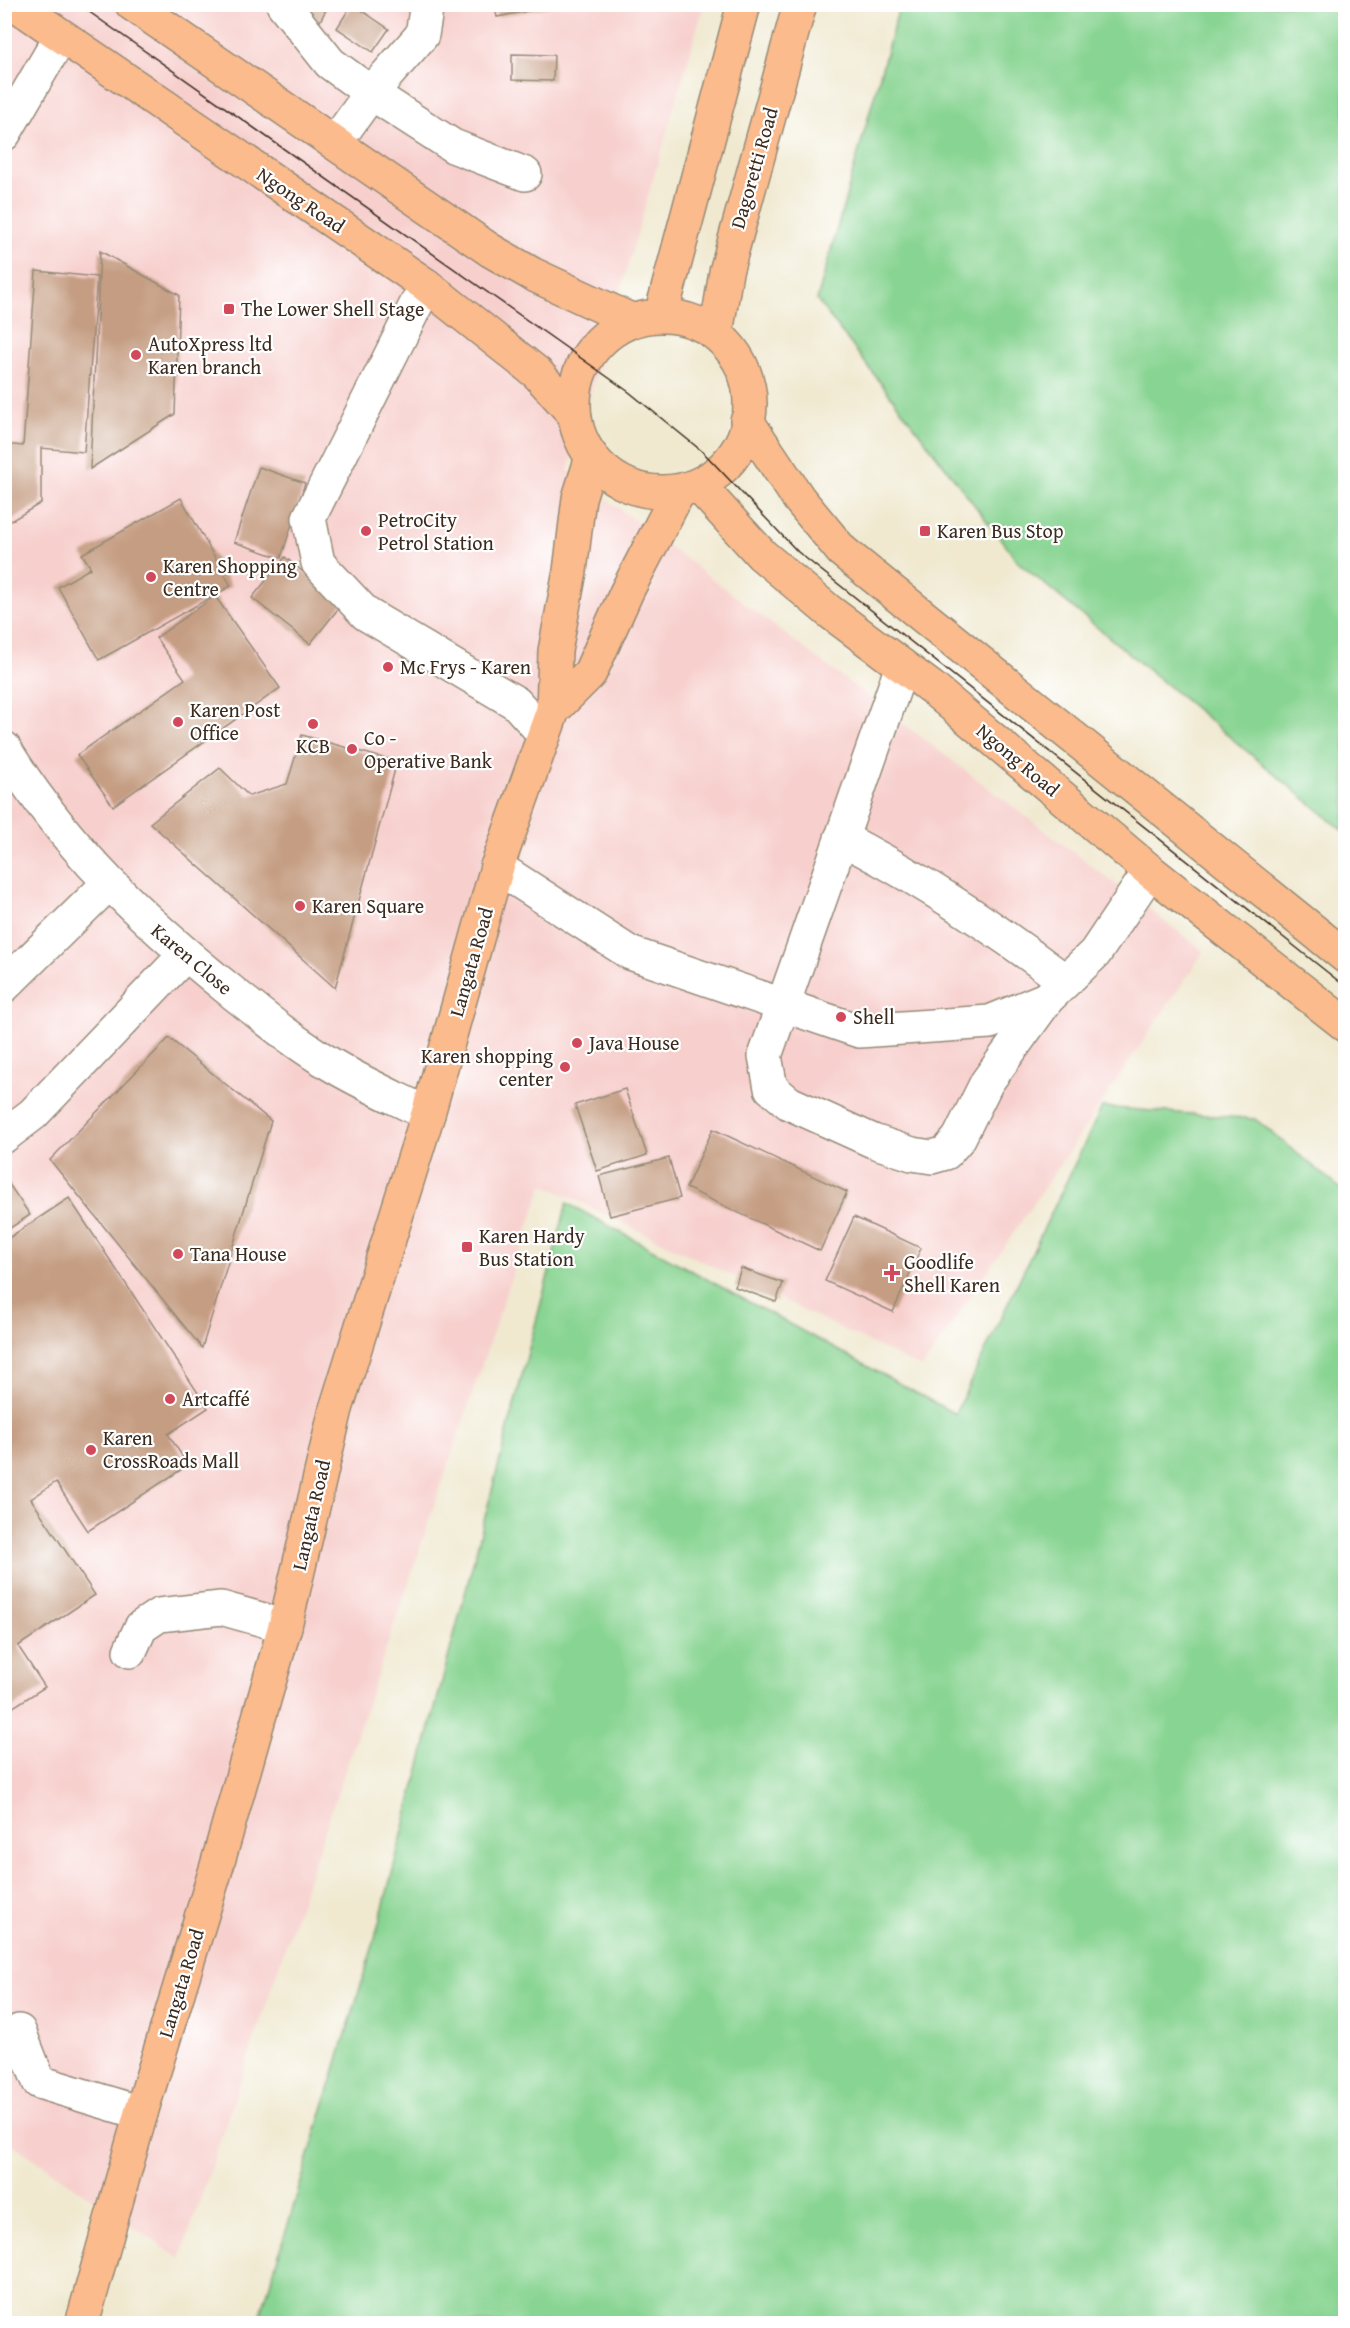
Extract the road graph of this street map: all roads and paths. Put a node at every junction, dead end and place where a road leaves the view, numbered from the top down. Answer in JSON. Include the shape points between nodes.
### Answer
{"nodes":[{"id":1,"x":15,"y":4,"type":"edge"},
{"id":2,"x":132,"y":4,"type":"edge"},
{"id":3,"x":283,"y":4,"type":"edge"},
{"id":4,"x":427,"y":4,"type":"edge"},
{"id":5,"x":744,"y":4,"type":"edge"},
{"id":6,"x":800,"y":4,"type":"edge"},
{"id":7,"x":61,"y":36,"type":"junction"},
{"id":8,"x":371,"y":93,"type":"junction"},
{"id":9,"x":4,"y":134,"type":"edge"},
{"id":10,"x":335,"y":143,"type":"junction"},
{"id":11,"x":525,"y":174,"type":"dead end"},
{"id":12,"x":426,"y":285,"type":"junction"},
{"id":13,"x":646,"y":317,"type":"junction"},
{"id":14,"x":716,"y":334,"type":"junction"},
{"id":15,"x":573,"y":413,"type":"junction"},
{"id":16,"x":747,"y":421,"type":"junction"},
{"id":17,"x":592,"y":457,"type":"junction"},
{"id":18,"x":689,"y":488,"type":"junction"},
{"id":19,"x":902,"y":666,"type":"junction"},
{"id":20,"x":548,"y":722,"type":"junction"},
{"id":21,"x":4,"y":748,"type":"edge"},
{"id":22,"x":842,"y":838,"type":"junction"},
{"id":23,"x":497,"y":867,"type":"junction"},
{"id":24,"x":1150,"y":872,"type":"junction"},
{"id":25,"x":108,"y":884,"type":"junction"},
{"id":26,"x":185,"y":955,"type":"junction"},
{"id":27,"x":1346,"y":957,"type":"edge"},
{"id":28,"x":4,"y":986,"type":"edge"},
{"id":29,"x":1057,"y":989,"type":"junction"},
{"id":30,"x":782,"y":1005,"type":"junction"},
{"id":31,"x":1346,"y":1025,"type":"edge"},
{"id":32,"x":428,"y":1114,"type":"junction"},
{"id":33,"x":4,"y":1136,"type":"edge"},
{"id":34,"x":285,"y":1626,"type":"junction"},
{"id":35,"x":130,"y":1651,"type":"dead end"},
{"id":36,"x":19,"y":2031,"type":"dead end"},
{"id":37,"x":141,"y":2113,"type":"junction"},
{"id":38,"x":82,"y":2324,"type":"edge"}],
"edges":[{"from":1,"to":7,"type":"main road","name":"Ngong Road"},
{"from":2,"to":10,"type":"main road"},
{"from":3,"to":8,"type":"lane","via":[[330,63]]},
{"from":4,"to":8,"type":"lane","via":[[422,35]]},
{"from":5,"to":13,"type":"main road"},
{"from":6,"to":14,"type":"main road","name":"Dagoretti Road","via":[[726,272]]},
{"from":7,"to":9,"type":"lane"},
{"from":7,"to":12,"type":"main road","name":"Ngong Road"},
{"from":8,"to":10,"type":"lane"},
{"from":8,"to":11,"type":"lane","via":[[453,146]]},
{"from":10,"to":13,"type":"main road","via":[[490,250],[532,274]]},
{"from":12,"to":15,"type":"main road","name":"Ngong Road","via":[[537,373]]},
{"from":12,"to":20,"type":"lane","via":[[309,518],[318,563],[366,614]]},
{"from":13,"to":14,"type":"main road","via":[[690,319]]},
{"from":13,"to":15,"type":"main road","via":[[606,334],[586,356],[575,383]]},
{"from":14,"to":16,"type":"main road","via":[[736,355],[748,382],[751,410]]},
{"from":15,"to":17,"type":"main road","via":[[582,442]]},
{"from":16,"to":18,"type":"main road","via":[[744,439],[728,463]]},
{"from":16,"to":27,"type":"main road","via":[[799,499],[842,551]]},
{"from":17,"to":18,"type":"main road","via":[[623,483],[650,492]]},
{"from":17,"to":20,"type":"main road","via":[[579,498]]},
{"from":18,"to":19,"type":"main road","name":"Ngong Road","via":[[830,612]]},
{"from":18,"to":20,"type":"main road","via":[[627,591],[590,673]]},
{"from":19,"to":22,"type":"lane"},
{"from":19,"to":24,"type":"main road","name":"Ngong Road"},
{"from":20,"to":23,"type":"main road","name":"Langata Road"},
{"from":21,"to":25,"type":"lane","name":"Karen Close"},
{"from":22,"to":29,"type":"lane","via":[[891,863],[989,924]]},
{"from":22,"to":30,"type":"lane"},
{"from":23,"to":30,"type":"lane","via":[[630,953]]},
{"from":23,"to":32,"type":"main road","name":"Langata Road"},
{"from":24,"to":29,"type":"lane","via":[[1095,953]]},
{"from":24,"to":31,"type":"main road","name":"Ngong Road"},
{"from":25,"to":26,"type":"lane","name":"Karen Close"},
{"from":25,"to":28,"type":"lane"},
{"from":26,"to":32,"type":"lane","name":"Karen Close","via":[[326,1062]]},
{"from":26,"to":33,"type":"lane","via":[[33,1114]]},
{"from":29,"to":30,"type":"lane","via":[[990,1022],[859,1031]]},
{"from":29,"to":30,"type":"lane","via":[[987,1082],[959,1138],[946,1153],[932,1157],[873,1141],[789,1103],[771,1088],[765,1056]]},
{"from":32,"to":34,"type":"main road","name":"Langata Road","via":[[336,1409]]},
{"from":34,"to":35,"type":"lane","via":[[221,1608],[159,1615],[141,1627]]},
{"from":34,"to":37,"type":"main road","name":"Langata Road"},
{"from":36,"to":37,"type":"lane","via":[[39,2082]]},
{"from":37,"to":38,"type":"main road","name":"Langata Road"}]}
